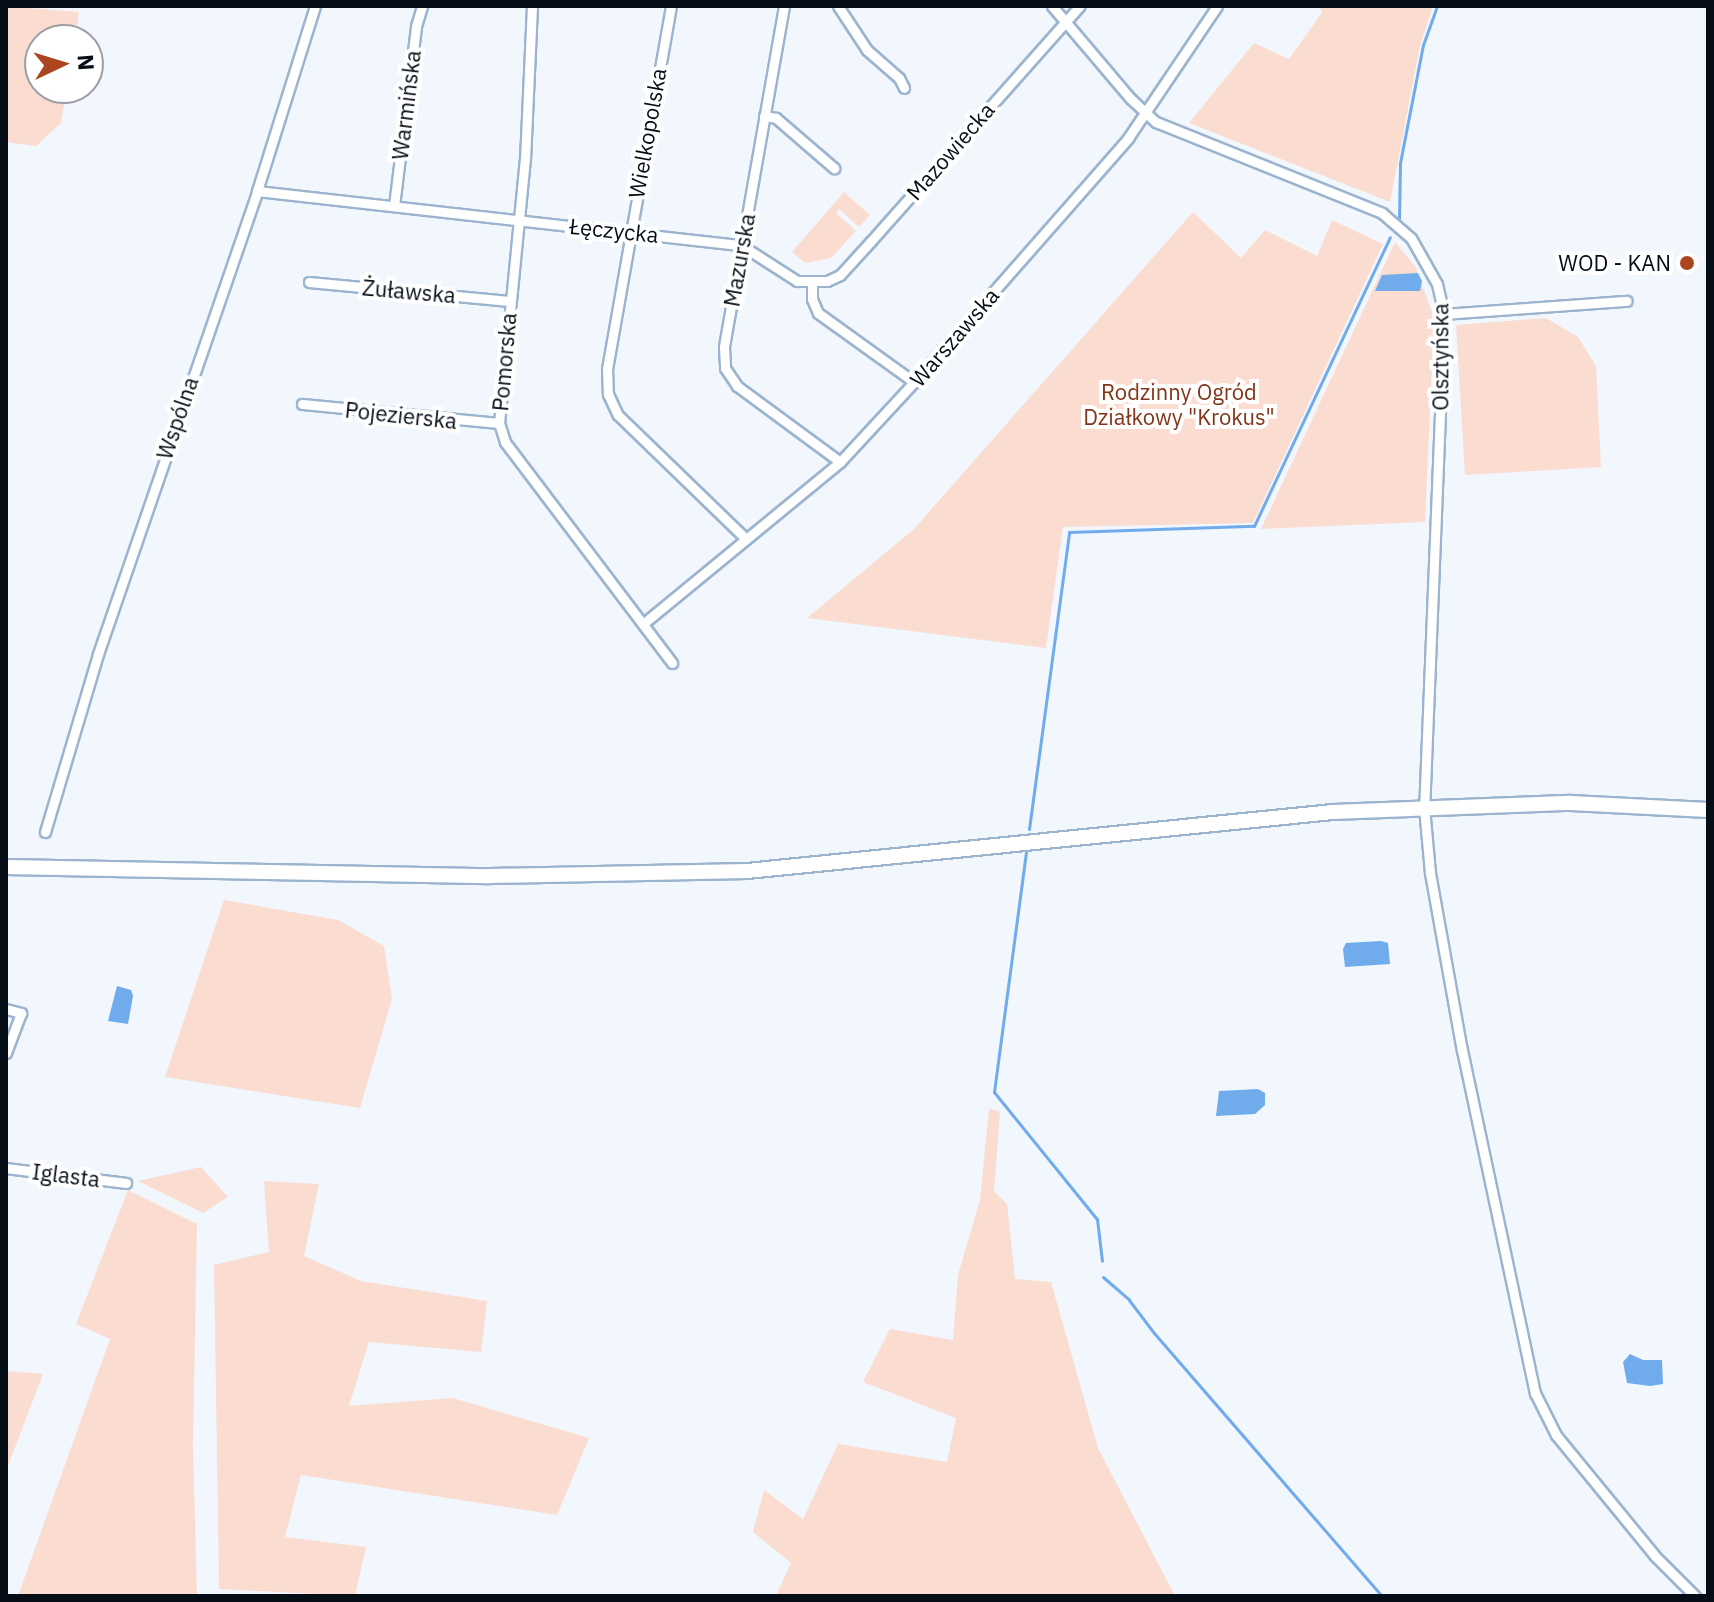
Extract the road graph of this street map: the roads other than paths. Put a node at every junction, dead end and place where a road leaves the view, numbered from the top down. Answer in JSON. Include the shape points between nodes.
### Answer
{"nodes":[{"id":1,"x":315,"y":6,"type":"edge"},
{"id":2,"x":422,"y":6,"type":"edge"},
{"id":3,"x":532,"y":6,"type":"edge"},
{"id":4,"x":671,"y":6,"type":"edge"},
{"id":5,"x":784,"y":6,"type":"edge"},
{"id":6,"x":838,"y":6,"type":"edge"},
{"id":7,"x":1052,"y":6,"type":"edge"},
{"id":8,"x":1080,"y":6,"type":"edge"},
{"id":9,"x":1217,"y":6,"type":"edge"},
{"id":10,"x":1065,"y":21,"type":"junction"},
{"id":11,"x":904,"y":88,"type":"dead end"},
{"id":12,"x":1145,"y":113,"type":"junction"},
{"id":13,"x":764,"y":116,"type":"junction"},
{"id":14,"x":834,"y":168,"type":"dead end"},
{"id":15,"x":257,"y":191,"type":"junction"},
{"id":16,"x":394,"y":206,"type":"junction"},
{"id":17,"x":518,"y":220,"type":"junction"},
{"id":18,"x":629,"y":230,"type":"junction"},
{"id":19,"x":741,"y":245,"type":"junction"},
{"id":20,"x":309,"y":282,"type":"dead end"},
{"id":21,"x":812,"y":283,"type":"junction"},
{"id":22,"x":509,"y":301,"type":"junction"},
{"id":23,"x":1627,"y":301,"type":"dead end"},
{"id":24,"x":1444,"y":314,"type":"junction"},
{"id":25,"x":914,"y":382,"type":"junction"},
{"id":26,"x":302,"y":404,"type":"dead end"},
{"id":27,"x":499,"y":423,"type":"junction"},
{"id":28,"x":840,"y":462,"type":"junction"},
{"id":29,"x":745,"y":538,"type":"junction"},
{"id":30,"x":644,"y":623,"type":"junction"},
{"id":31,"x":672,"y":663,"type":"dead end"},
{"id":32,"x":1424,"y":807,"type":"junction"},
{"id":33,"x":1708,"y":810,"type":"edge"},
{"id":34,"x":45,"y":832,"type":"dead end"},
{"id":35,"x":6,"y":867,"type":"edge"},
{"id":36,"x":6,"y":1009,"type":"edge"},
{"id":37,"x":6,"y":1053,"type":"edge"},
{"id":38,"x":6,"y":1168,"type":"edge"},
{"id":39,"x":126,"y":1183,"type":"dead end"},
{"id":40,"x":1695,"y":1596,"type":"edge"}],
"edges":[{"from":1,"to":15,"type":"street","name":"Wspólna"},
{"from":2,"to":16,"type":"street","name":"Warmińska"},
{"from":3,"to":17,"type":"street","name":"Pomorska"},
{"from":4,"to":18,"type":"street","name":"Wielkopolska"},
{"from":5,"to":13,"type":"street","name":"Mazurska"},
{"from":6,"to":11,"type":"street","via":[[867,50]]},
{"from":7,"to":10,"type":"street","name":"Olsztyńska"},
{"from":8,"to":10,"type":"street","name":"Mazowiecka"},
{"from":9,"to":12,"type":"street","name":"Warszawska"},
{"from":10,"to":12,"type":"street","name":"Olsztyńska"},
{"from":10,"to":21,"type":"street","name":"Mazowiecka","via":[[840,275]]},
{"from":12,"to":24,"type":"street","name":"Olsztyńska","via":[[1173,130],[1382,213],[1419,249],[1437,284]]},
{"from":12,"to":25,"type":"street","name":"Warszawska"},
{"from":13,"to":14,"type":"street","via":[[776,118]]},
{"from":13,"to":19,"type":"street","name":"Mazurska"},
{"from":15,"to":16,"type":"street","name":"Łęczycka"},
{"from":15,"to":34,"type":"street","name":"Wspólna","via":[[103,639]]},
{"from":16,"to":17,"type":"street","name":"Łęczycka"},
{"from":17,"to":18,"type":"street","name":"Łęczycka"},
{"from":17,"to":22,"type":"street","name":"Pomorska"},
{"from":18,"to":19,"type":"street","name":"Łęczycka"},
{"from":18,"to":29,"type":"street","name":"Wielkopolska","via":[[607,368],[608,394],[618,415]]},
{"from":19,"to":21,"type":"street","name":"Łęczycka","via":[[797,281]]},
{"from":19,"to":28,"type":"street","name":"Mazurska","via":[[725,368],[737,386]]},
{"from":20,"to":22,"type":"street","name":"Żuławska"},
{"from":21,"to":25,"type":"street","via":[[818,313]]},
{"from":22,"to":27,"type":"street","name":"Pomorska"},
{"from":23,"to":24,"type":"street"},
{"from":24,"to":32,"type":"street","name":"Olsztyńska"},
{"from":25,"to":28,"type":"street","name":"Warszawska"},
{"from":26,"to":27,"type":"street","name":"Pojezierska"},
{"from":27,"to":30,"type":"street","name":"Pomorska","via":[[505,442]]},
{"from":28,"to":29,"type":"street","name":"Warszawska"},
{"from":29,"to":30,"type":"street","name":"Warszawska"},
{"from":30,"to":31,"type":"street","name":"Pomorska"},
{"from":32,"to":33,"type":"main road","via":[[1571,803]]},
{"from":32,"to":35,"type":"main road","via":[[747,871],[490,876]]},
{"from":32,"to":40,"type":"street","name":"Olsztyńska","via":[[1430,873],[1462,1050],[1535,1393],[1556,1435],[1655,1556]]},
{"from":36,"to":37,"type":"street","via":[[21,1013]]},
{"from":38,"to":39,"type":"street","name":"Iglasta"}]}
